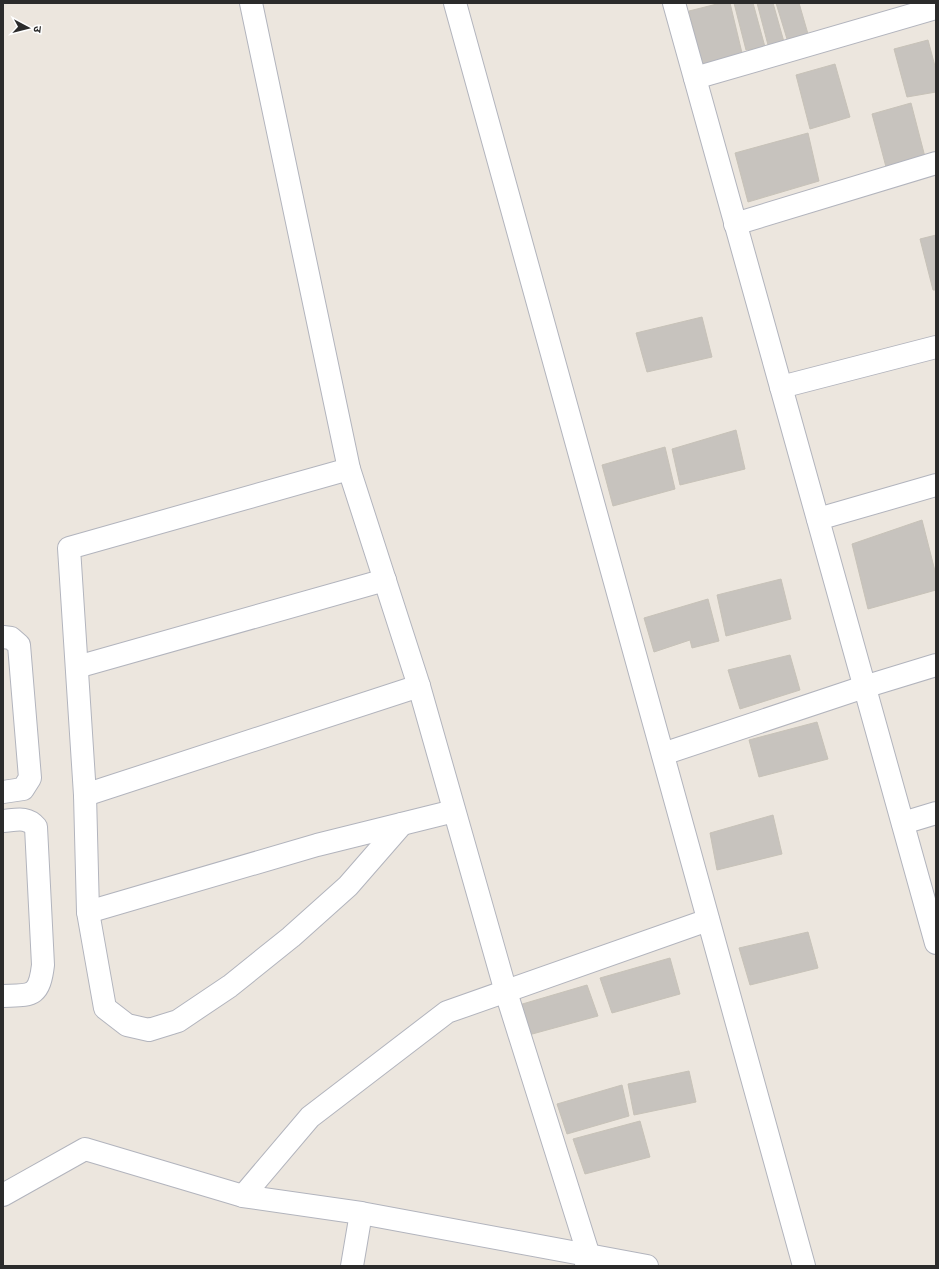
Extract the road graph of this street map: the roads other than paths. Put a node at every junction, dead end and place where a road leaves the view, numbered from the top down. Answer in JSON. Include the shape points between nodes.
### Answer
{"nodes":[{"id":1,"x":252,"y":3,"type":"edge"},
{"id":2,"x":455,"y":3,"type":"edge"},
{"id":3,"x":674,"y":3,"type":"edge"},
{"id":4,"x":936,"y":8,"type":"edge"},
{"id":5,"x":695,"y":78,"type":"junction"},
{"id":6,"x":936,"y":163,"type":"edge"},
{"id":7,"x":735,"y":224,"type":"junction"},
{"id":8,"x":936,"y":347,"type":"edge"},
{"id":9,"x":781,"y":387,"type":"junction"},
{"id":10,"x":349,"y":469,"type":"junction"},
{"id":11,"x":936,"y":485,"type":"edge"},
{"id":12,"x":818,"y":519,"type":"junction"},
{"id":13,"x":385,"y":580,"type":"junction"},
{"id":14,"x":3,"y":637,"type":"edge"},
{"id":15,"x":936,"y":665,"type":"edge"},
{"id":16,"x":77,"y":668,"type":"junction"},
{"id":17,"x":419,"y":686,"type":"junction"},
{"id":18,"x":864,"y":687,"type":"junction"},
{"id":19,"x":663,"y":754,"type":"junction"},
{"id":20,"x":3,"y":792,"type":"edge"},
{"id":21,"x":85,"y":795,"type":"junction"},
{"id":22,"x":454,"y":811,"type":"junction"},
{"id":23,"x":936,"y":813,"type":"edge"},
{"id":24,"x":3,"y":821,"type":"edge"},
{"id":25,"x":903,"y":823,"type":"junction"},
{"id":26,"x":402,"y":824,"type":"junction"},
{"id":27,"x":88,"y":912,"type":"junction"},
{"id":28,"x":708,"y":920,"type":"junction"},
{"id":29,"x":936,"y":943,"type":"edge"},
{"id":30,"x":506,"y":992,"type":"junction"},
{"id":31,"x":3,"y":996,"type":"edge"},
{"id":32,"x":3,"y":1195,"type":"edge"},
{"id":33,"x":243,"y":1196,"type":"junction"},
{"id":34,"x":361,"y":1213,"type":"junction"},
{"id":35,"x":587,"y":1261,"type":"edge"},
{"id":36,"x":352,"y":1266,"type":"edge"},
{"id":37,"x":647,"y":1266,"type":"edge"},
{"id":38,"x":804,"y":1266,"type":"edge"}],
"edges":[{"from":1,"to":10,"type":"street"},
{"from":2,"to":19,"type":"street"},
{"from":3,"to":5,"type":"street"},
{"from":4,"to":5,"type":"street"},
{"from":5,"to":7,"type":"street"},
{"from":6,"to":7,"type":"street"},
{"from":7,"to":9,"type":"street"},
{"from":8,"to":9,"type":"street"},
{"from":9,"to":12,"type":"street"},
{"from":10,"to":13,"type":"street"},
{"from":10,"to":16,"type":"street","via":[[69,548]]},
{"from":11,"to":12,"type":"street"},
{"from":12,"to":18,"type":"street"},
{"from":13,"to":16,"type":"street"},
{"from":13,"to":17,"type":"street"},
{"from":14,"to":20,"type":"street","via":[[11,638],[19,645],[30,778],[23,789]]},
{"from":15,"to":18,"type":"street"},
{"from":16,"to":21,"type":"street"},
{"from":17,"to":21,"type":"street"},
{"from":17,"to":22,"type":"street"},
{"from":18,"to":19,"type":"street"},
{"from":18,"to":25,"type":"street"},
{"from":19,"to":28,"type":"street"},
{"from":21,"to":27,"type":"street"},
{"from":22,"to":26,"type":"street"},
{"from":22,"to":30,"type":"street"},
{"from":23,"to":25,"type":"street"},
{"from":24,"to":31,"type":"street","via":[[25,819],[36,827],[43,965],[40,983],[29,995]]},
{"from":25,"to":29,"type":"street"},
{"from":26,"to":27,"type":"street"},
{"from":26,"to":27,"type":"street","via":[[348,886],[291,937],[230,986],[178,1021],[149,1030],[127,1025],[105,1008]]},
{"from":28,"to":30,"type":"street"},
{"from":28,"to":38,"type":"street"},
{"from":30,"to":33,"type":"street","via":[[447,1012],[310,1117]]},
{"from":30,"to":35,"type":"street"},
{"from":32,"to":33,"type":"street","via":[[85,1149]]},
{"from":33,"to":34,"type":"street"},
{"from":34,"to":35,"type":"street"},
{"from":34,"to":36,"type":"street"},
{"from":35,"to":37,"type":"street"}]}
